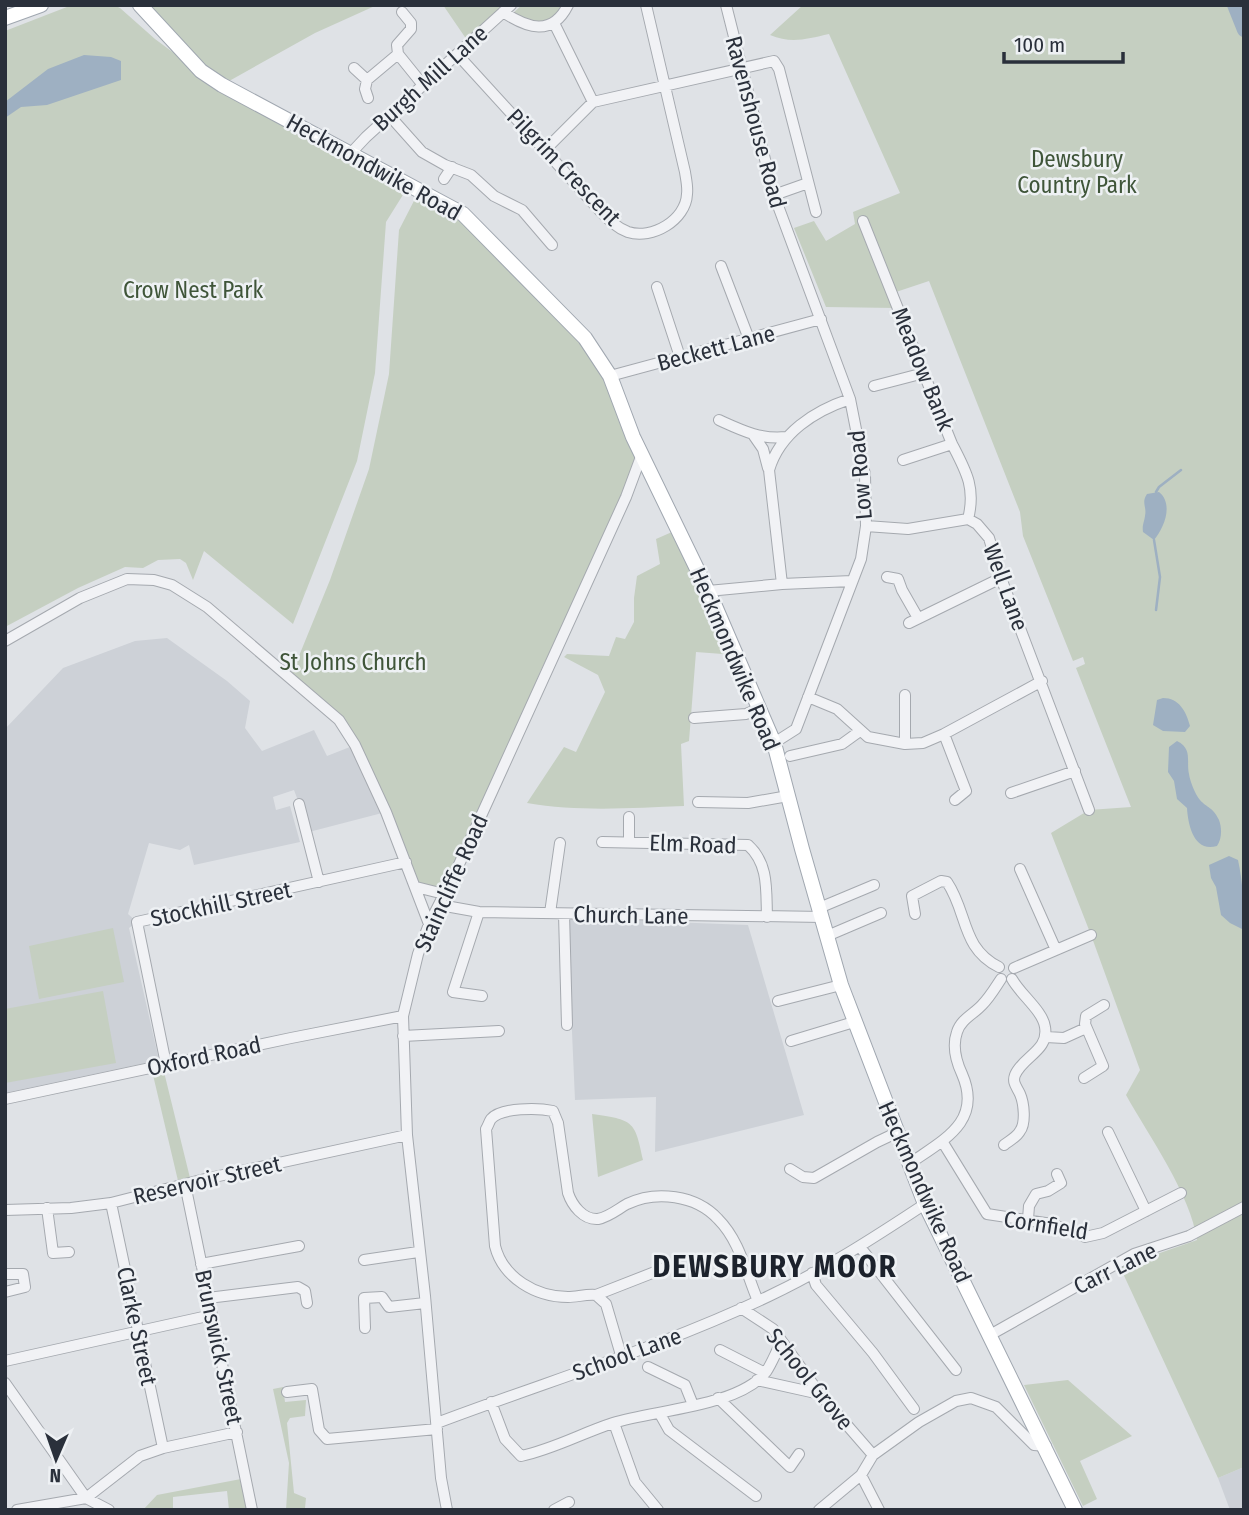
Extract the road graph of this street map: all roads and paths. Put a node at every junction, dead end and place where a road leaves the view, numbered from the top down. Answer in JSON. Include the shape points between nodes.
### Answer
{"nodes":[{"id":1,"x":41,"y":5,"type":"edge"},
{"id":2,"x":140,"y":5,"type":"edge"},
{"id":3,"x":568,"y":5,"type":"edge"},
{"id":4,"x":646,"y":5,"type":"edge"},
{"id":5,"x":726,"y":5,"type":"edge"},
{"id":6,"x":507,"y":9,"type":"edge"},
{"id":7,"x":402,"y":12,"type":"dead end"},
{"id":8,"x":5,"y":18,"type":"edge"},
{"id":9,"x":554,"y":23,"type":"junction"},
{"id":10,"x":398,"y":54,"type":"junction"},
{"id":11,"x":457,"y":54,"type":"junction"},
{"id":12,"x":354,"y":68,"type":"dead end"},
{"id":13,"x":741,"y":68,"type":"junction"},
{"id":14,"x":367,"y":80,"type":"junction"},
{"id":15,"x":423,"y":85,"type":"junction"},
{"id":16,"x":665,"y":85,"type":"junction"},
{"id":17,"x":368,"y":98,"type":"dead end"},
{"id":18,"x":593,"y":102,"type":"junction"},
{"id":19,"x":389,"y":116,"type":"junction"},
{"id":20,"x":545,"y":150,"type":"junction"},
{"id":21,"x":351,"y":153,"type":"junction"},
{"id":22,"x":452,"y":167,"type":"junction"},
{"id":23,"x":444,"y":179,"type":"dead end"},
{"id":24,"x":808,"y":183,"type":"junction"},
{"id":25,"x":774,"y":195,"type":"junction"},
{"id":26,"x":816,"y":212,"type":"dead end"},
{"id":27,"x":863,"y":221,"type":"dead end"},
{"id":28,"x":788,"y":238,"type":"joint"},
{"id":29,"x":552,"y":245,"type":"dead end"},
{"id":30,"x":721,"y":266,"type":"dead end"},
{"id":31,"x":657,"y":287,"type":"dead end"},
{"id":32,"x":821,"y":319,"type":"junction"},
{"id":33,"x":749,"y":339,"type":"junction"},
{"id":34,"x":680,"y":356,"type":"junction"},
{"id":35,"x":923,"y":373,"type":"junction"},
{"id":36,"x":610,"y":376,"type":"junction"},
{"id":37,"x":874,"y":386,"type":"dead end"},
{"id":38,"x":850,"y":399,"type":"junction"},
{"id":39,"x":719,"y":420,"type":"dead end"},
{"id":40,"x":754,"y":436,"type":"junction"},
{"id":41,"x":786,"y":437,"type":"junction"},
{"id":42,"x":953,"y":444,"type":"junction"},
{"id":43,"x":642,"y":454,"type":"junction"},
{"id":44,"x":903,"y":460,"type":"dead end"},
{"id":45,"x":769,"y":470,"type":"junction"},
{"id":46,"x":968,"y":519,"type":"junction"},
{"id":47,"x":866,"y":526,"type":"junction"},
{"id":48,"x":887,"y":577,"type":"dead end"},
{"id":49,"x":1001,"y":578,"type":"junction"},
{"id":50,"x":852,"y":581,"type":"junction"},
{"id":51,"x":782,"y":584,"type":"junction"},
{"id":52,"x":708,"y":591,"type":"junction"},
{"id":53,"x":5,"y":641,"type":"edge"},
{"id":54,"x":1042,"y":681,"type":"junction"},
{"id":55,"x":905,"y":695,"type":"dead end"},
{"id":56,"x":808,"y":697,"type":"junction"},
{"id":57,"x":760,"y":708,"type":"junction"},
{"id":58,"x":694,"y":718,"type":"dead end"},
{"id":59,"x":860,"y":731,"type":"junction"},
{"id":60,"x":944,"y":734,"type":"junction"},
{"id":61,"x":774,"y":743,"type":"junction"},
{"id":62,"x":905,"y":744,"type":"junction"},
{"id":63,"x":790,"y":756,"type":"dead end"},
{"id":64,"x":1075,"y":771,"type":"junction"},
{"id":65,"x":1012,"y":793,"type":"dead end"},
{"id":66,"x":788,"y":796,"type":"junction"},
{"id":67,"x":955,"y":800,"type":"dead end"},
{"id":68,"x":698,"y":802,"type":"dead end"},
{"id":69,"x":299,"y":804,"type":"dead end"},
{"id":70,"x":1089,"y":810,"type":"dead end"},
{"id":71,"x":629,"y":817,"type":"dead end"},
{"id":72,"x":602,"y":842,"type":"dead end"},
{"id":73,"x":629,"y":842,"type":"junction"},
{"id":74,"x":560,"y":843,"type":"dead end"},
{"id":75,"x":406,"y":862,"type":"junction"},
{"id":76,"x":1020,"y":869,"type":"dead end"},
{"id":77,"x":319,"y":882,"type":"junction"},
{"id":78,"x":874,"y":885,"type":"dead end"},
{"id":79,"x":416,"y":887,"type":"junction"},
{"id":80,"x":442,"y":900,"type":"junction"},
{"id":81,"x":479,"y":912,"type":"junction"},
{"id":82,"x":550,"y":913,"type":"junction"},
{"id":83,"x":821,"y":913,"type":"junction"},
{"id":84,"x":881,"y":913,"type":"dead end"},
{"id":85,"x":564,"y":914,"type":"junction"},
{"id":86,"x":915,"y":915,"type":"dead end"},
{"id":87,"x":767,"y":917,"type":"junction"},
{"id":88,"x":429,"y":924,"type":"junction"},
{"id":89,"x":1091,"y":935,"type":"dead end"},
{"id":90,"x":827,"y":936,"type":"junction"},
{"id":91,"x":1056,"y":950,"type":"junction"},
{"id":92,"x":1007,"y":973,"type":"junction"},
{"id":93,"x":841,"y":985,"type":"junction"},
{"id":94,"x":482,"y":996,"type":"dead end"},
{"id":95,"x":778,"y":1000,"type":"dead end"},
{"id":96,"x":1104,"y":1005,"type":"dead end"},
{"id":97,"x":403,"y":1016,"type":"junction"},
{"id":98,"x":854,"y":1022,"type":"junction"},
{"id":99,"x":567,"y":1025,"type":"dead end"},
{"id":100,"x":1086,"y":1028,"type":"junction"},
{"id":101,"x":499,"y":1031,"type":"dead end"},
{"id":102,"x":403,"y":1036,"type":"junction"},
{"id":103,"x":1045,"y":1037,"type":"junction"},
{"id":104,"x":790,"y":1041,"type":"dead end"},
{"id":105,"x":166,"y":1064,"type":"junction"},
{"id":106,"x":1084,"y":1078,"type":"dead end"},
{"id":107,"x":5,"y":1099,"type":"edge"},
{"id":108,"x":1108,"y":1132,"type":"dead end"},
{"id":109,"x":896,"y":1133,"type":"junction"},
{"id":110,"x":407,"y":1135,"type":"junction"},
{"id":111,"x":942,"y":1141,"type":"junction"},
{"id":112,"x":1004,"y":1144,"type":"dead end"},
{"id":113,"x":909,"y":1164,"type":"junction"},
{"id":114,"x":790,"y":1170,"type":"dead end"},
{"id":115,"x":1057,"y":1174,"type":"dead end"},
{"id":116,"x":185,"y":1184,"type":"junction"},
{"id":117,"x":1181,"y":1193,"type":"dead end"},
{"id":118,"x":111,"y":1203,"type":"junction"},
{"id":119,"x":925,"y":1204,"type":"junction"},
{"id":120,"x":1244,"y":1207,"type":"edge"},
{"id":121,"x":47,"y":1208,"type":"junction"},
{"id":122,"x":5,"y":1210,"type":"edge"},
{"id":123,"x":1146,"y":1211,"type":"junction"},
{"id":124,"x":1028,"y":1219,"type":"junction"},
{"id":125,"x":299,"y":1246,"type":"dead end"},
{"id":126,"x":860,"y":1247,"type":"junction"},
{"id":127,"x":69,"y":1252,"type":"dead end"},
{"id":128,"x":418,"y":1252,"type":"junction"},
{"id":129,"x":364,"y":1260,"type":"dead end"},
{"id":130,"x":201,"y":1264,"type":"junction"},
{"id":131,"x":665,"y":1268,"type":"dead end"},
{"id":132,"x":812,"y":1273,"type":"junction"},
{"id":133,"x":5,"y":1274,"type":"edge"},
{"id":134,"x":5,"y":1292,"type":"edge"},
{"id":135,"x":596,"y":1295,"type":"junction"},
{"id":136,"x":208,"y":1298,"type":"junction"},
{"id":137,"x":758,"y":1301,"type":"junction"},
{"id":138,"x":307,"y":1303,"type":"dead end"},
{"id":139,"x":425,"y":1303,"type":"junction"},
{"id":140,"x":741,"y":1308,"type":"junction"},
{"id":141,"x":212,"y":1315,"type":"junction"},
{"id":142,"x":365,"y":1328,"type":"dead end"},
{"id":143,"x":138,"y":1332,"type":"junction"},
{"id":144,"x":990,"y":1335,"type":"junction"},
{"id":145,"x":781,"y":1343,"type":"junction"},
{"id":146,"x":720,"y":1350,"type":"dead end"},
{"id":147,"x":621,"y":1355,"type":"junction"},
{"id":148,"x":5,"y":1361,"type":"edge"},
{"id":149,"x":648,"y":1367,"type":"dead end"},
{"id":150,"x":956,"y":1370,"type":"dead end"},
{"id":151,"x":761,"y":1376,"type":"junction"},
{"id":152,"x":5,"y":1382,"type":"edge"},
{"id":153,"x":287,"y":1392,"type":"dead end"},
{"id":154,"x":820,"y":1394,"type":"junction"},
{"id":155,"x":718,"y":1398,"type":"junction"},
{"id":156,"x":491,"y":1402,"type":"junction"},
{"id":157,"x":693,"y":1405,"type":"junction"},
{"id":158,"x":914,"y":1409,"type":"dead end"},
{"id":159,"x":660,"y":1414,"type":"junction"},
{"id":160,"x":614,"y":1423,"type":"junction"},
{"id":161,"x":437,"y":1426,"type":"junction"},
{"id":162,"x":237,"y":1432,"type":"junction"},
{"id":163,"x":1045,"y":1446,"type":"junction"},
{"id":164,"x":163,"y":1448,"type":"junction"},
{"id":165,"x":799,"y":1454,"type":"dead end"},
{"id":166,"x":873,"y":1455,"type":"junction"},
{"id":167,"x":861,"y":1475,"type":"junction"},
{"id":168,"x":756,"y":1496,"type":"dead end"},
{"id":169,"x":86,"y":1498,"type":"junction"},
{"id":170,"x":569,"y":1502,"type":"dead end"},
{"id":171,"x":42,"y":1508,"type":"edge"},
{"id":172,"x":17,"y":1510,"type":"edge"},
{"id":173,"x":109,"y":1510,"type":"edge"},
{"id":174,"x":253,"y":1510,"type":"edge"},
{"id":175,"x":447,"y":1510,"type":"edge"},
{"id":176,"x":554,"y":1510,"type":"edge"},
{"id":177,"x":657,"y":1510,"type":"edge"},
{"id":178,"x":819,"y":1510,"type":"edge"},
{"id":179,"x":879,"y":1510,"type":"edge"},
{"id":180,"x":1075,"y":1510,"type":"edge"}],
"edges":[{"from":1,"to":8,"type":"main road"},
{"from":2,"to":21,"type":"main road","name":"Heckmondwike Road","via":[[201,71]]},
{"from":3,"to":9,"type":"street"},
{"from":4,"to":16,"type":"street","name":"Pilgrim Crescent"},
{"from":5,"to":13,"type":"street","name":"Ravenshouse Road"},
{"from":6,"to":9,"type":"street","via":[[520,23],[538,28]]},
{"from":6,"to":11,"type":"street","name":"Burgh Mill Lane"},
{"from":7,"to":10,"type":"street","via":[[411,29],[397,46]]},
{"from":9,"to":18,"type":"street"},
{"from":10,"to":14,"type":"street"},
{"from":10,"to":15,"type":"street"},
{"from":11,"to":15,"type":"street","name":"Burgh Mill Lane"},
{"from":11,"to":20,"type":"street","name":"Pilgrim Crescent"},
{"from":12,"to":14,"type":"street"},
{"from":13,"to":16,"type":"street"},
{"from":13,"to":24,"type":"street","via":[[774,61],[779,69]]},
{"from":13,"to":25,"type":"street","name":"Ravenshouse Road"},
{"from":14,"to":17,"type":"street"},
{"from":15,"to":19,"type":"street","name":"Burgh Mill Lane"},
{"from":16,"to":18,"type":"street"},
{"from":16,"to":20,"type":"street","name":"Pilgrim Crescent","via":[[688,197],[677,219],[659,229],[630,233],[615,225]]},
{"from":18,"to":20,"type":"street"},
{"from":19,"to":21,"type":"street","name":"Burgh Mill Lane"},
{"from":19,"to":22,"type":"street","via":[[422,152]]},
{"from":21,"to":36,"type":"main road","name":"Heckmondwike Road","via":[[463,214],[585,338]]},
{"from":22,"to":23,"type":"street"},
{"from":22,"to":29,"type":"street","via":[[522,210]]},
{"from":24,"to":25,"type":"street"},
{"from":24,"to":26,"type":"street"},
{"from":25,"to":28,"type":"street","name":"Ravenshouse Road"},
{"from":27,"to":35,"type":"street","name":"Meadow Bank"},
{"from":28,"to":32,"type":"street","name":"Low Road"},
{"from":30,"to":33,"type":"street"},
{"from":31,"to":34,"type":"street"},
{"from":32,"to":33,"type":"street","name":"Beckett Lane"},
{"from":32,"to":38,"type":"street","name":"Low Road"},
{"from":33,"to":34,"type":"street","name":"Beckett Lane"},
{"from":34,"to":36,"type":"street","name":"Beckett Lane"},
{"from":35,"to":37,"type":"street"},
{"from":35,"to":42,"type":"street","name":"Meadow Bank"},
{"from":36,"to":43,"type":"main road","name":"Heckmondwike Road"},
{"from":38,"to":41,"type":"street","via":[[826,407]]},
{"from":38,"to":47,"type":"street","name":"Low Road","via":[[865,475]]},
{"from":39,"to":40,"type":"street"},
{"from":40,"to":41,"type":"street"},
{"from":40,"to":45,"type":"street"},
{"from":41,"to":45,"type":"street"},
{"from":42,"to":44,"type":"street"},
{"from":42,"to":46,"type":"street","name":"Meadow Bank","via":[[969,478]]},
{"from":43,"to":52,"type":"main road","name":"Heckmondwike Road"},
{"from":43,"to":80,"type":"street","name":"Staincliffe Road"},
{"from":45,"to":51,"type":"street"},
{"from":46,"to":47,"type":"street","name":"Well Lane","via":[[908,528]]},
{"from":46,"to":49,"type":"street","name":"Well Lane","via":[[989,538]]},
{"from":47,"to":50,"type":"street","name":"Low Road"},
{"from":48,"to":49,"type":"street","via":[[898,579],[913,621]]},
{"from":49,"to":54,"type":"street","name":"Well Lane"},
{"from":50,"to":51,"type":"street"},
{"from":50,"to":56,"type":"street","name":"Low Road"},
{"from":51,"to":52,"type":"street"},
{"from":52,"to":57,"type":"main road","name":"Heckmondwike Road"},
{"from":53,"to":75,"type":"street","via":[[80,598],[128,579],[172,585],[238,632],[338,720],[355,745]]},
{"from":54,"to":60,"type":"street"},
{"from":54,"to":64,"type":"street","name":"Well Lane"},
{"from":55,"to":62,"type":"street"},
{"from":56,"to":59,"type":"street","via":[[837,709]]},
{"from":56,"to":61,"type":"street","name":"Low Road","via":[[796,729]]},
{"from":57,"to":58,"type":"street","via":[[746,714]]},
{"from":57,"to":61,"type":"main road","name":"Heckmondwike Road"},
{"from":59,"to":62,"type":"street","via":[[868,737]]},
{"from":59,"to":63,"type":"street","via":[[842,744]]},
{"from":60,"to":62,"type":"street","via":[[923,743]]},
{"from":60,"to":67,"type":"street","via":[[966,791]]},
{"from":61,"to":66,"type":"main road","name":"Heckmondwike Road"},
{"from":64,"to":65,"type":"street"},
{"from":64,"to":70,"type":"street","name":"Well Lane"},
{"from":66,"to":68,"type":"street","via":[[748,803]]},
{"from":66,"to":83,"type":"main road","name":"Heckmondwike Road"},
{"from":69,"to":77,"type":"street"},
{"from":71,"to":73,"type":"street"},
{"from":72,"to":73,"type":"street","name":"Elm Road"},
{"from":73,"to":87,"type":"street","name":"Elm Road","via":[[747,845],[758,855],[764,871]]},
{"from":74,"to":82,"type":"street"},
{"from":75,"to":77,"type":"street","name":"Stockhill Street"},
{"from":75,"to":79,"type":"street"},
{"from":76,"to":91,"type":"street"},
{"from":77,"to":105,"type":"street","name":"Stockhill Street","via":[[137,922]]},
{"from":78,"to":83,"type":"street"},
{"from":79,"to":80,"type":"street","name":"Church Lane"},
{"from":79,"to":88,"type":"street"},
{"from":80,"to":81,"type":"street","name":"Church Lane"},
{"from":80,"to":88,"type":"street","name":"Staincliffe Road"},
{"from":81,"to":82,"type":"street","name":"Church Lane"},
{"from":81,"to":94,"type":"street","via":[[453,992]]},
{"from":82,"to":85,"type":"street","name":"Church Lane"},
{"from":83,"to":87,"type":"street","name":"Church Lane"},
{"from":83,"to":90,"type":"main road","name":"Heckmondwike Road"},
{"from":84,"to":90,"type":"street"},
{"from":85,"to":87,"type":"street","name":"Church Lane"},
{"from":85,"to":99,"type":"street"},
{"from":86,"to":92,"type":"street","via":[[912,896],[947,881],[972,943],[981,956]]},
{"from":88,"to":97,"type":"street","name":"Staincliffe Road"},
{"from":89,"to":91,"type":"street"},
{"from":90,"to":93,"type":"main road","name":"Heckmondwike Road"},
{"from":91,"to":92,"type":"street"},
{"from":92,"to":103,"type":"street","via":[[1042,1016]]},
{"from":92,"to":111,"type":"street","via":[[957,1030],[956,1060],[965,1080],[967,1113]]},
{"from":93,"to":95,"type":"street"},
{"from":93,"to":98,"type":"main road","name":"Heckmondwike Road"},
{"from":96,"to":100,"type":"street","via":[[1086,1016]]},
{"from":97,"to":102,"type":"street","name":"Staincliffe Road"},
{"from":97,"to":105,"type":"street","name":"Oxford Road"},
{"from":98,"to":104,"type":"street"},
{"from":98,"to":109,"type":"main road","name":"Heckmondwike Road"},
{"from":100,"to":103,"type":"street","via":[[1064,1038]]},
{"from":100,"to":106,"type":"street","via":[[1103,1066]]},
{"from":101,"to":102,"type":"street"},
{"from":102,"to":110,"type":"street","name":"Staincliffe Road"},
{"from":103,"to":112,"type":"street","via":[[1014,1078],[1023,1125],[1018,1135]]},
{"from":105,"to":107,"type":"street","name":"Oxford Road"},
{"from":108,"to":123,"type":"street"},
{"from":109,"to":113,"type":"main road","name":"Heckmondwike Road"},
{"from":109,"to":114,"type":"street","via":[[814,1178]]},
{"from":110,"to":116,"type":"street","name":"Reservoir Street"},
{"from":110,"to":128,"type":"street","name":"Staincliffe Road"},
{"from":111,"to":113,"type":"street"},
{"from":111,"to":124,"type":"street","name":"Cornfield","via":[[986,1214]]},
{"from":113,"to":119,"type":"main road","name":"Heckmondwike Road"},
{"from":115,"to":124,"type":"street","via":[[1061,1183],[1035,1194]]},
{"from":116,"to":118,"type":"street","name":"Reservoir Street"},
{"from":116,"to":130,"type":"street","name":"Brunswick Street"},
{"from":117,"to":123,"type":"street","name":"Cornfield"},
{"from":118,"to":121,"type":"street","name":"Reservoir Street"},
{"from":118,"to":143,"type":"street","name":"Clarke Street"},
{"from":119,"to":126,"type":"street","name":"School Lane"},
{"from":119,"to":144,"type":"main road","name":"Heckmondwike Road"},
{"from":120,"to":144,"type":"street","name":"Carr Lane","via":[[1189,1236],[1135,1254]]},
{"from":121,"to":122,"type":"street","name":"Reservoir Street"},
{"from":121,"to":127,"type":"street","via":[[53,1253]]},
{"from":123,"to":124,"type":"street","name":"Cornfield","via":[[1085,1237]]},
{"from":125,"to":130,"type":"street"},
{"from":126,"to":132,"type":"street","name":"School Lane"},
{"from":126,"to":150,"type":"street"},
{"from":128,"to":129,"type":"street"},
{"from":128,"to":139,"type":"street","name":"Staincliffe Road"},
{"from":130,"to":136,"type":"street","name":"Brunswick Street"},
{"from":131,"to":135,"type":"street"},
{"from":132,"to":137,"type":"street","name":"School Lane"},
{"from":132,"to":158,"type":"street","via":[[816,1285]]},
{"from":133,"to":134,"type":"street","via":[[23,1273],[25,1287]]},
{"from":135,"to":137,"type":"street","via":[[567,1297],[540,1292],[521,1284],[498,1259],[486,1129],[499,1113],[553,1111],[571,1203],[585,1216],[598,1219],[630,1203],[673,1196],[700,1205],[717,1217],[730,1233]]},
{"from":135,"to":147,"type":"street","via":[[606,1304]]},
{"from":136,"to":138,"type":"street","via":[[298,1287]]},
{"from":136,"to":141,"type":"street","name":"Brunswick Street"},
{"from":137,"to":140,"type":"street","name":"School Lane"},
{"from":139,"to":142,"type":"street","via":[[389,1307],[382,1297],[364,1298]]},
{"from":139,"to":161,"type":"street","name":"Staincliffe Road"},
{"from":140,"to":145,"type":"street","name":"School Grove","via":[[773,1329]]},
{"from":140,"to":147,"type":"street","name":"School Lane"},
{"from":141,"to":143,"type":"street"},
{"from":141,"to":162,"type":"street","name":"Brunswick Street"},
{"from":143,"to":148,"type":"street"},
{"from":143,"to":164,"type":"street","name":"Clarke Street"},
{"from":144,"to":163,"type":"main road","name":"Heckmondwike Road"},
{"from":145,"to":151,"type":"street"},
{"from":145,"to":154,"type":"street","name":"School Grove"},
{"from":146,"to":151,"type":"street"},
{"from":147,"to":156,"type":"street","name":"School Lane"},
{"from":149,"to":157,"type":"street","via":[[685,1385]]},
{"from":151,"to":154,"type":"street"},
{"from":151,"to":155,"type":"street"},
{"from":152,"to":169,"type":"street"},
{"from":153,"to":161,"type":"street","name":"School Lane","via":[[312,1389],[318,1430],[327,1439]]},
{"from":154,"to":166,"type":"street","name":"School Grove"},
{"from":155,"to":157,"type":"street"},
{"from":155,"to":165,"type":"street","via":[[790,1467]]},
{"from":156,"to":160,"type":"street","via":[[505,1439],[522,1456]]},
{"from":156,"to":161,"type":"street","name":"School Lane"},
{"from":157,"to":159,"type":"street"},
{"from":159,"to":160,"type":"street"},
{"from":159,"to":168,"type":"street","via":[[669,1430]]},
{"from":160,"to":177,"type":"street","via":[[635,1482]]},
{"from":161,"to":175,"type":"street","name":"Staincliffe Road"},
{"from":162,"to":164,"type":"street"},
{"from":162,"to":174,"type":"street","name":"Brunswick Street"},
{"from":163,"to":166,"type":"street","via":[[1034,1445],[996,1407],[971,1398],[951,1403]]},
{"from":163,"to":180,"type":"main road","name":"Heckmondwike Road"},
{"from":164,"to":169,"type":"street","via":[[140,1456]]},
{"from":166,"to":167,"type":"street"},
{"from":167,"to":178,"type":"street"},
{"from":167,"to":179,"type":"street"},
{"from":169,"to":171,"type":"street"},
{"from":169,"to":173,"type":"street"},
{"from":170,"to":176,"type":"street"},
{"from":171,"to":172,"type":"street"}]}
